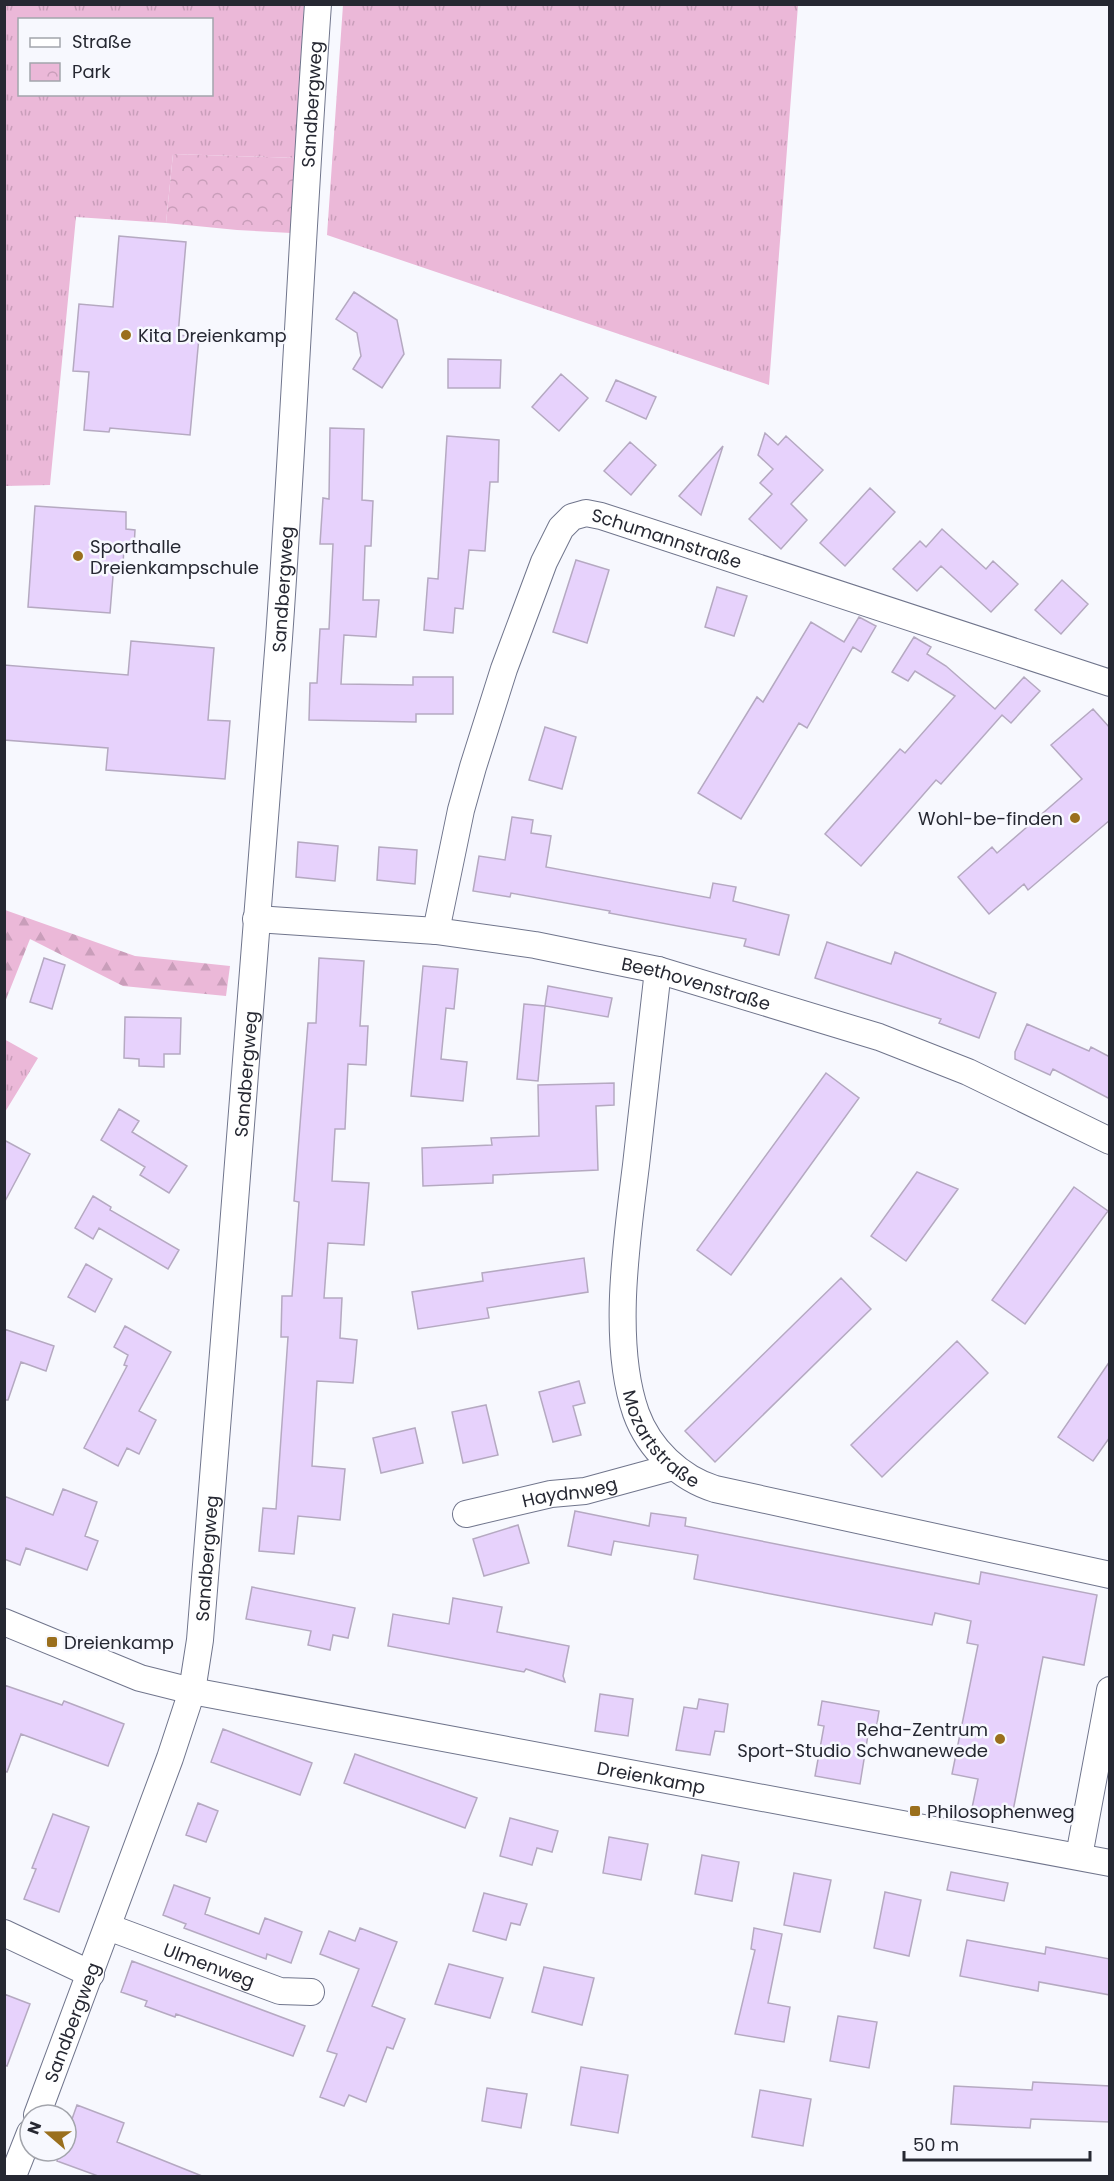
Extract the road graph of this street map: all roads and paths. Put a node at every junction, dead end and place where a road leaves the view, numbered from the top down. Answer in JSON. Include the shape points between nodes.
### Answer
{"nodes":[{"id":1,"x":318,"y":4,"type":"edge"},
{"id":2,"x":1110,"y":683,"type":"edge"},
{"id":3,"x":256,"y":919,"type":"junction"},
{"id":4,"x":436,"y":931,"type":"junction"},
{"id":5,"x":658,"y":970,"type":"junction"},
{"id":6,"x":1110,"y":1141,"type":"edge"},
{"id":7,"x":673,"y":1467,"type":"junction"},
{"id":8,"x":466,"y":1514,"type":"dead end"},
{"id":9,"x":1110,"y":1575,"type":"edge"},
{"id":10,"x":4,"y":1622,"type":"edge"},
{"id":11,"x":1110,"y":1690,"type":"edge"},
{"id":12,"x":192,"y":1691,"type":"junction"},
{"id":13,"x":1079,"y":1857,"type":"junction"},
{"id":14,"x":1110,"y":1863,"type":"edge"},
{"id":15,"x":108,"y":1927,"type":"junction"},
{"id":16,"x":4,"y":1933,"type":"edge"},
{"id":17,"x":91,"y":1974,"type":"junction"},
{"id":18,"x":311,"y":1992,"type":"dead end"},
{"id":19,"x":42,"y":2103,"type":"edge"}],
"edges":[{"from":1,"to":3,"type":"street","name":"Sandbergweg","via":[[301,244],[293,434]]},
{"from":2,"to":4,"type":"street","name":"Schumannstraße","via":[[601,516],[586,513],[572,517],[561,528],[544,562],[504,669],[461,810]]},
{"from":3,"to":4,"type":"street","name":"Beethovenstraße"},
{"from":3,"to":12,"type":"street","name":"Sandbergweg","via":[[200,1640]]},
{"from":4,"to":5,"type":"street","name":"Beethovenstraße","via":[[535,945]]},
{"from":5,"to":6,"type":"street","name":"Beethovenstraße","via":[[879,1037],[968,1071]]},
{"from":5,"to":7,"type":"street","name":"Mozartstraße","via":[[628,1230],[623,1332],[636,1414]]},
{"from":7,"to":8,"type":"street","name":"Haydnweg","via":[[585,1491],[551,1494]]},
{"from":7,"to":9,"type":"street","name":"Mozartstraße","via":[[699,1484],[716,1489]]},
{"from":10,"to":12,"type":"street","name":"Dreienkamp","via":[[140,1678]]},
{"from":11,"to":13,"type":"street"},
{"from":12,"to":13,"type":"street","name":"Dreienkamp"},
{"from":12,"to":15,"type":"street","name":"Sandbergweg"},
{"from":13,"to":14,"type":"street","name":"Dreienkamp"},
{"from":15,"to":17,"type":"street","name":"Sandbergweg"},
{"from":15,"to":18,"type":"street","name":"Ulmenweg","via":[[280,1991]]},
{"from":16,"to":17,"type":"street"},
{"from":17,"to":19,"type":"street","name":"Sandbergweg"}]}
